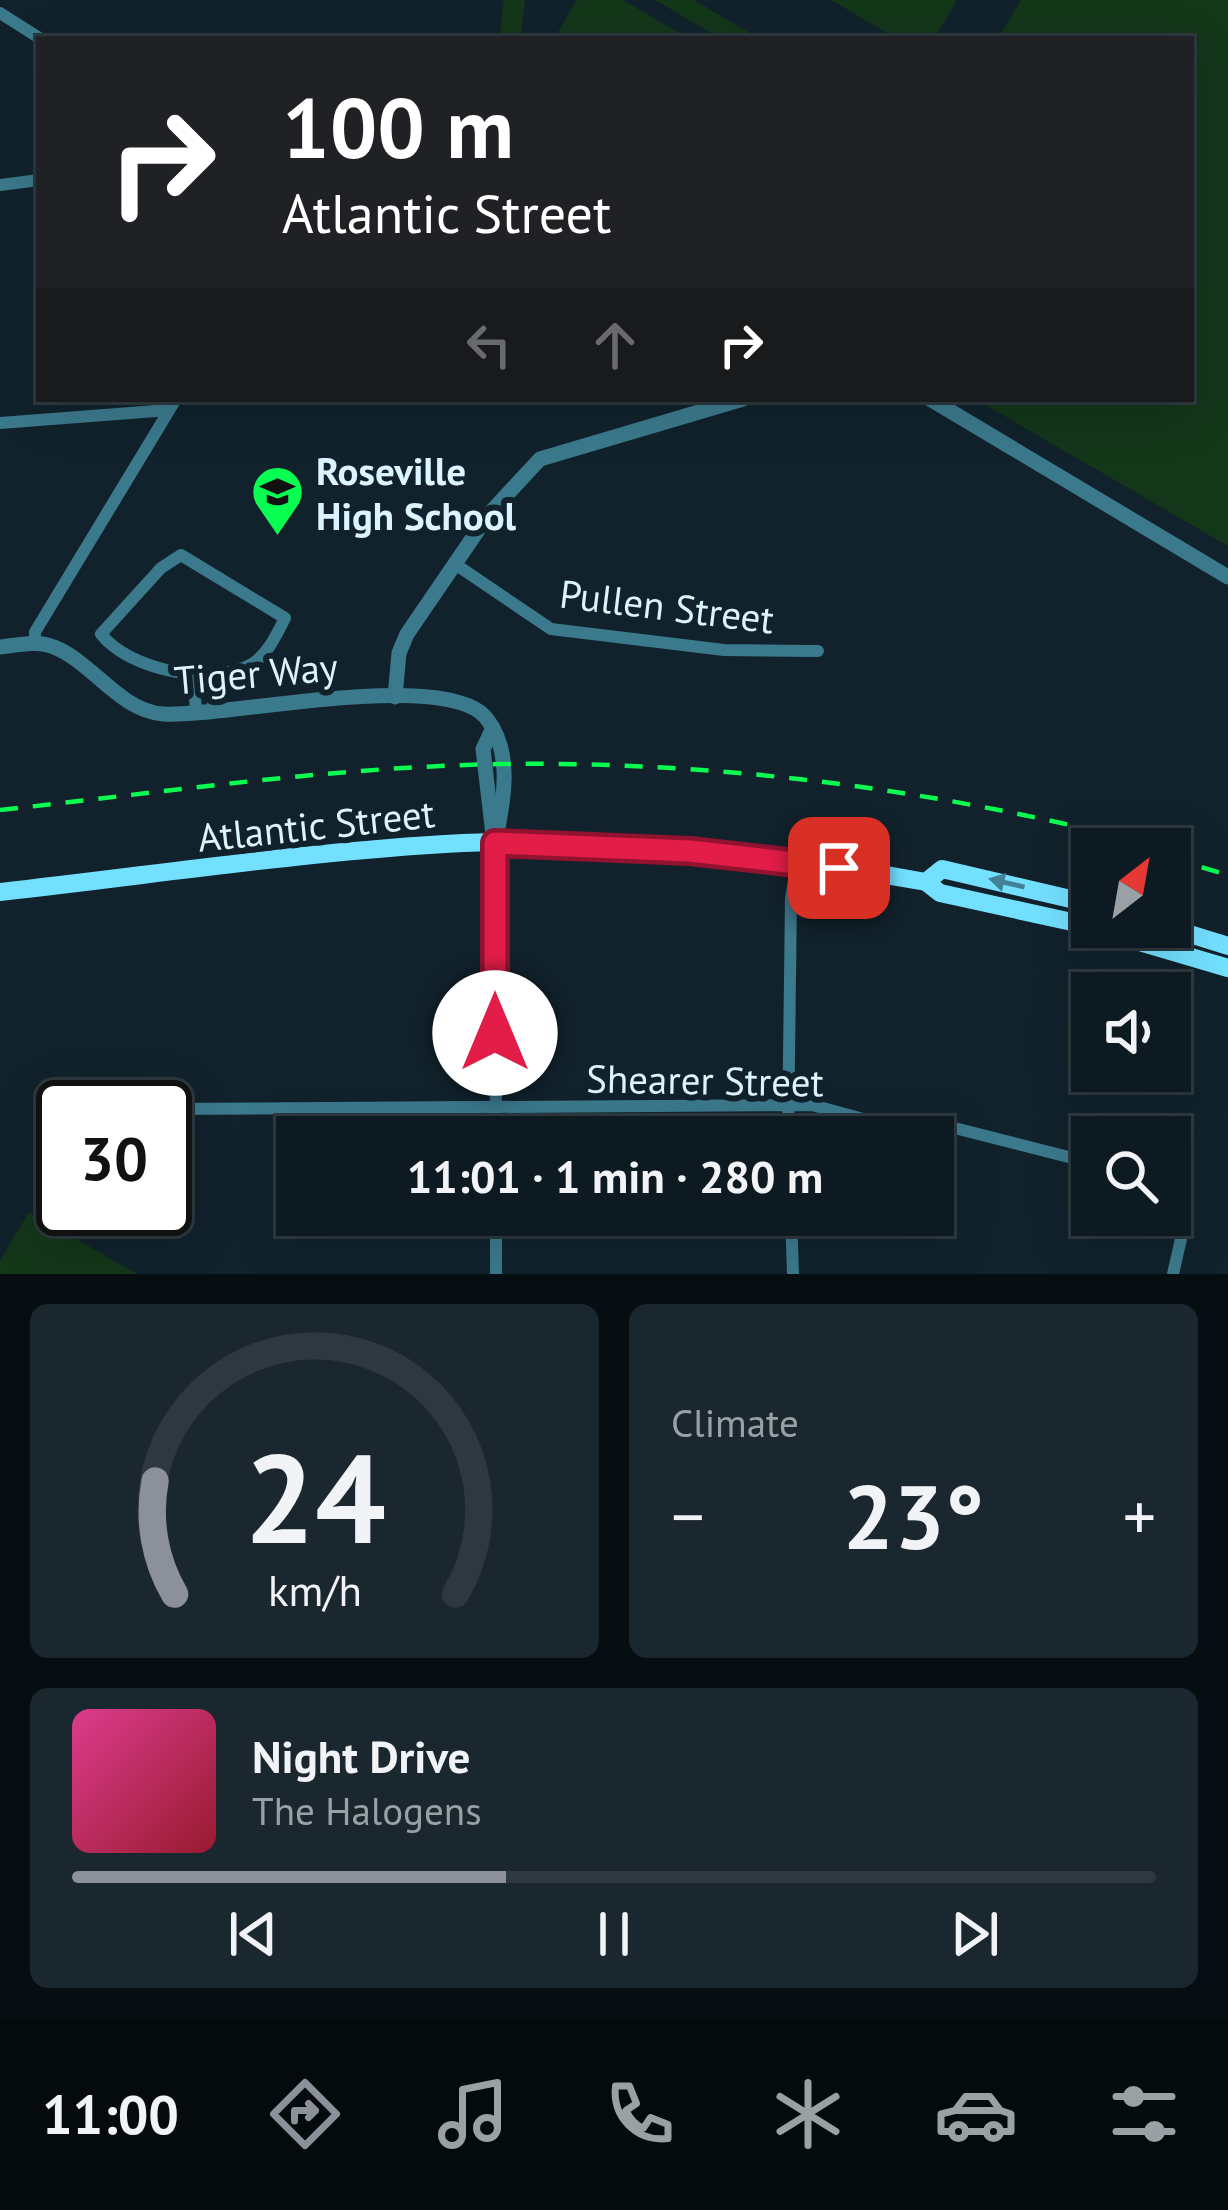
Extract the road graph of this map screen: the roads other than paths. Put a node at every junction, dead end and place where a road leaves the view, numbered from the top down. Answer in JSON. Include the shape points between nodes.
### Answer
{"nodes":[{"id":1,"x":0,"y":13,"type":"edge"},
{"id":2,"x":36,"y":36,"type":"edge"},
{"id":3,"x":36,"y":180,"type":"edge"},
{"id":4,"x":0,"y":184,"type":"edge"},
{"id":5,"x":733,"y":402,"type":"edge"},
{"id":6,"x":935,"y":402,"type":"edge"},
{"id":7,"x":172,"y":405,"type":"edge"},
{"id":8,"x":93,"y":406,"type":"edge"},
{"id":9,"x":0,"y":423,"type":"edge"},
{"id":10,"x":455,"y":564,"type":"junction"},
{"id":11,"x":1228,"y":577,"type":"edge"},
{"id":12,"x":34,"y":643,"type":"junction"},
{"id":13,"x":0,"y":647,"type":"edge"},
{"id":14,"x":818,"y":651,"type":"dead end"},
{"id":15,"x":194,"y":671,"type":"junction"},
{"id":16,"x":212,"y":672,"type":"junction"},
{"id":17,"x":394,"y":697,"type":"junction"},
{"id":18,"x":205,"y":710,"type":"junction"},
{"id":19,"x":495,"y":843,"type":"junction"},
{"id":20,"x":797,"y":862,"type":"junction"},
{"id":21,"x":926,"y":882,"type":"junction"},
{"id":22,"x":0,"y":892,"type":"edge"},
{"id":23,"x":1071,"y":899,"type":"edge"},
{"id":24,"x":1071,"y":922,"type":"edge"},
{"id":25,"x":1191,"y":935,"type":"edge"},
{"id":26,"x":1191,"y":940,"type":"edge"},
{"id":27,"x":1160,"y":948,"type":"edge"},
{"id":28,"x":1228,"y":948,"type":"edge"},
{"id":29,"x":1228,"y":968,"type":"edge"},
{"id":30,"x":787,"y":1106,"type":"junction"},
{"id":31,"x":496,"y":1107,"type":"junction"},
{"id":32,"x":192,"y":1109,"type":"edge"},
{"id":33,"x":496,"y":1116,"type":"edge"},
{"id":34,"x":787,"y":1116,"type":"edge"},
{"id":35,"x":1071,"y":1158,"type":"edge"},
{"id":36,"x":496,"y":1236,"type":"edge"},
{"id":37,"x":792,"y":1236,"type":"edge"},
{"id":38,"x":1182,"y":1236,"type":"edge"},
{"id":39,"x":496,"y":1274,"type":"edge"},
{"id":40,"x":793,"y":1274,"type":"edge"},
{"id":41,"x":1173,"y":1274,"type":"edge"}],
"edges":[{"from":1,"to":2,"type":"street"},
{"from":3,"to":4,"type":"street"},
{"from":5,"to":10,"type":"street","via":[[539,458]]},
{"from":6,"to":11,"type":"street"},
{"from":7,"to":8,"type":"street"},
{"from":7,"to":12,"type":"street"},
{"from":8,"to":9,"type":"street"},
{"from":10,"to":14,"type":"street","name":"Pullen Street","via":[[551,629],[724,650]]},
{"from":10,"to":17,"type":"street","via":[[407,634]]},
{"from":12,"to":13,"type":"street"},
{"from":12,"to":18,"type":"street","name":"Tiger Way","via":[[61,650],[147,710]]},
{"from":15,"to":16,"type":"street"},
{"from":15,"to":16,"type":"street","via":[[155,671],[101,634],[181,555],[285,617],[248,666]]},
{"from":15,"to":18,"type":"street"},
{"from":16,"to":18,"type":"street"},
{"from":17,"to":18,"type":"street","name":"Tiger Way"},
{"from":17,"to":19,"type":"street","name":"Tiger Way","via":[[482,712],[504,780]]},
{"from":19,"to":20,"type":"main road","name":"Atlantic Street"},
{"from":19,"to":22,"type":"main road","name":"Atlantic Street"},
{"from":19,"to":31,"type":"street"},
{"from":20,"to":21,"type":"main road","name":"Atlantic Street"},
{"from":20,"to":30,"type":"street"},
{"from":23,"to":21,"type":"main road","name":"Atlantic Street","one_way":true,"via":[[942,868]]},
{"from":21,"to":24,"type":"main road","name":"Atlantic Street"},
{"from":25,"to":28,"type":"main road"},
{"from":26,"to":28,"type":"main road"},
{"from":27,"to":29,"type":"main road","name":"Atlantic Street"},
{"from":30,"to":31,"type":"street","name":"Shearer Street"},
{"from":30,"to":34,"type":"street"},
{"from":30,"to":35,"type":"street","name":"Shearer Street","via":[[905,1129],[935,1123]]},
{"from":31,"to":32,"type":"street","name":"Shearer Street"},
{"from":31,"to":33,"type":"street"},
{"from":36,"to":39,"type":"street"},
{"from":37,"to":40,"type":"street"},
{"from":38,"to":41,"type":"street"}]}
